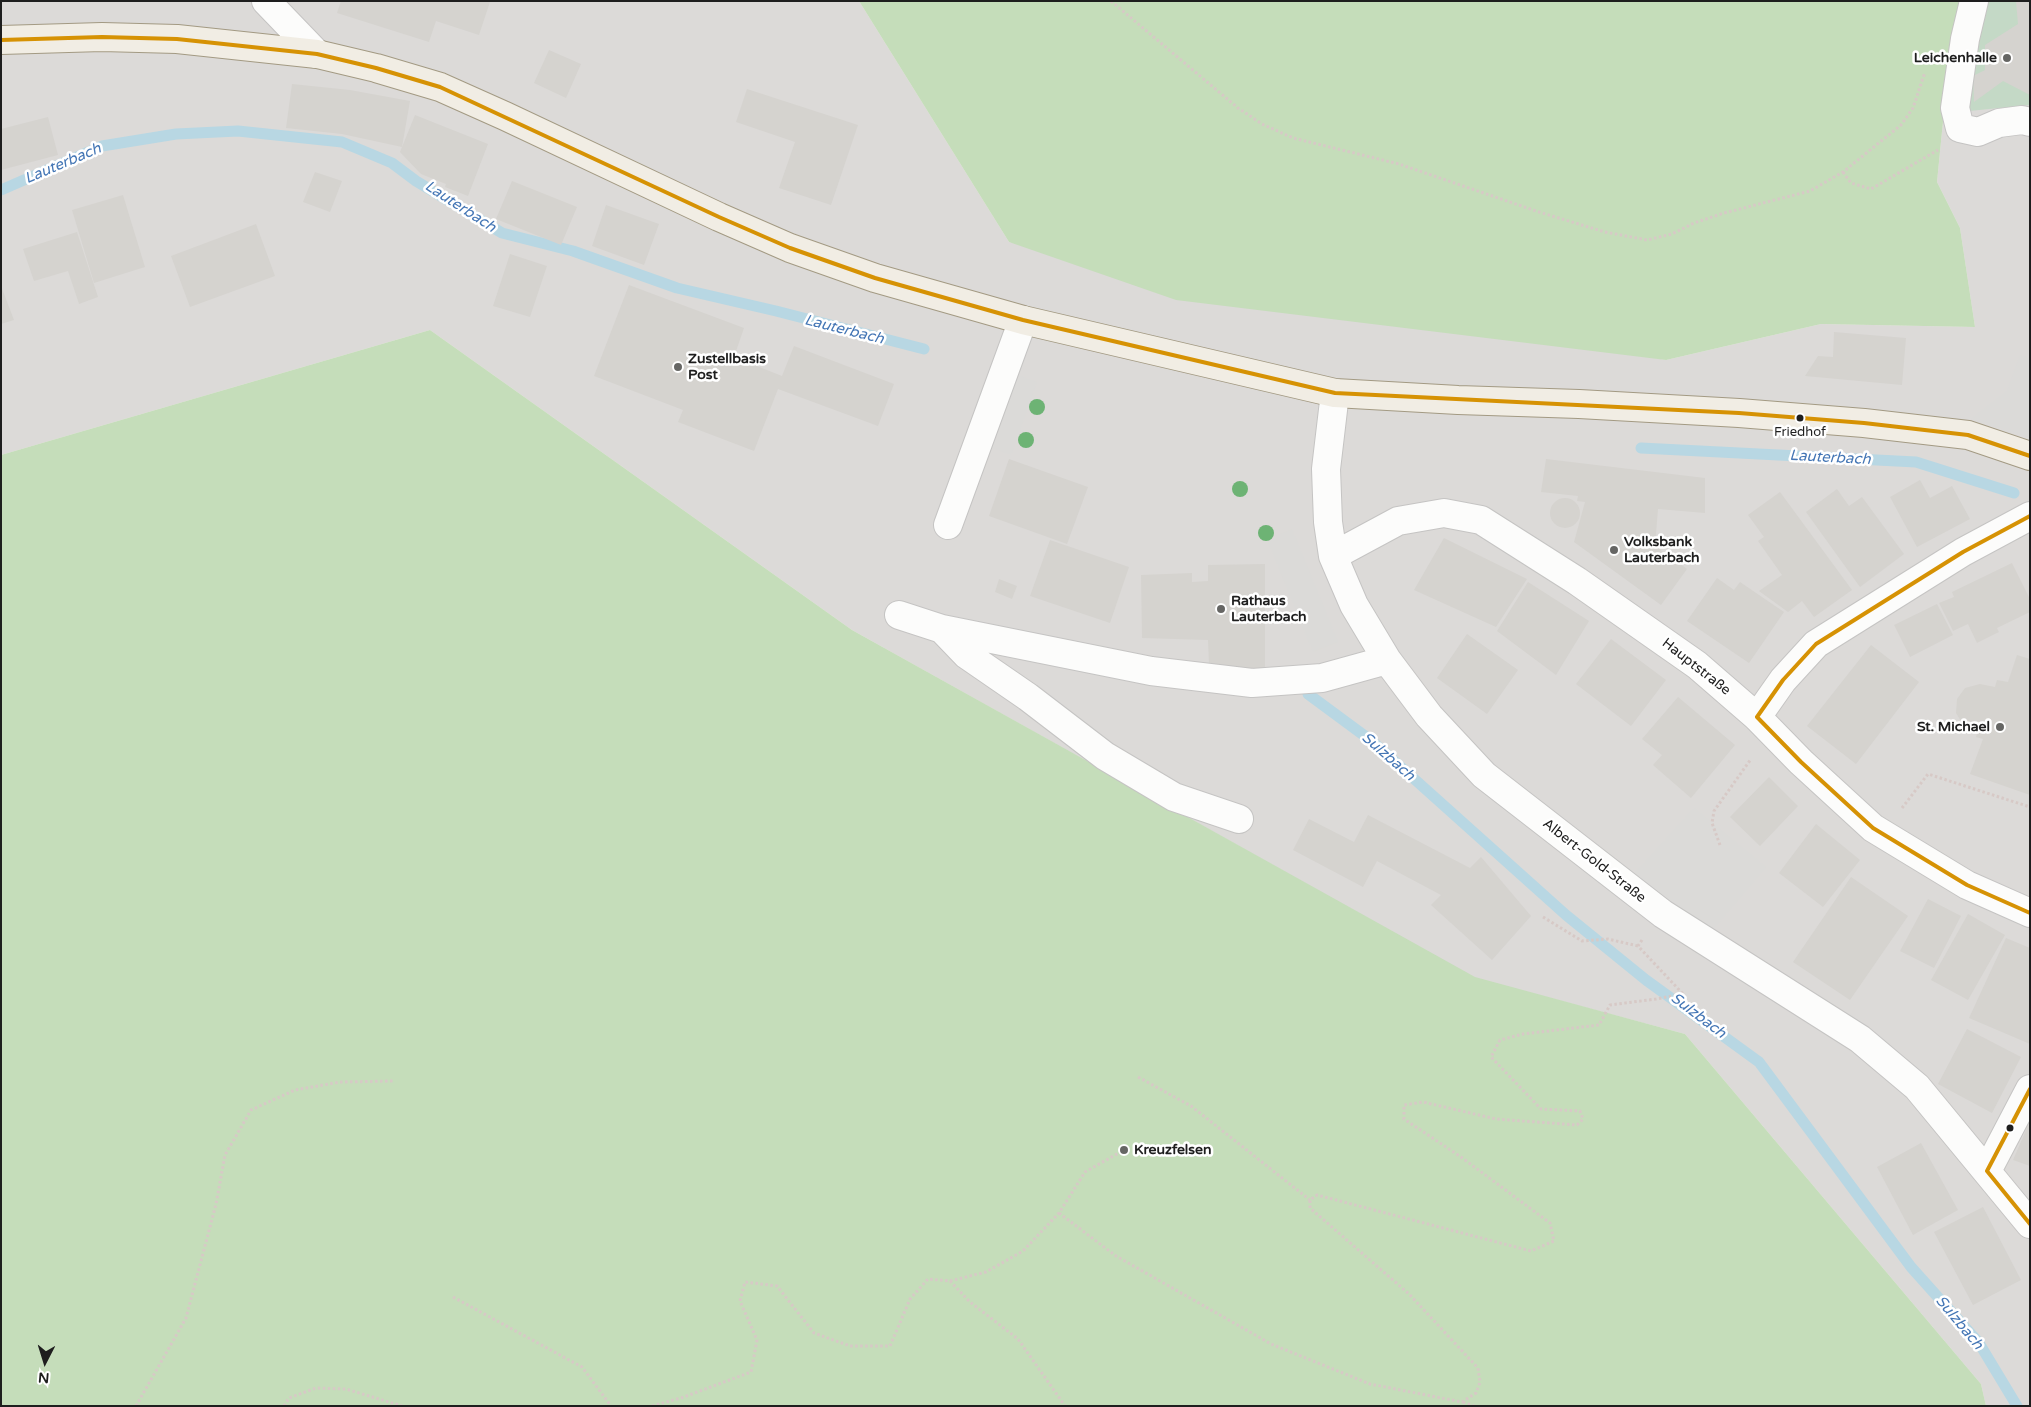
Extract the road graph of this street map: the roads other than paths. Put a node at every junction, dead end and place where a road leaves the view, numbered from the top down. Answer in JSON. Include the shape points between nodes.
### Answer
{"nodes":[{"id":1,"x":266,"y":1,"type":"edge"},
{"id":2,"x":1974,"y":1,"type":"edge"},
{"id":3,"x":1,"y":40,"type":"edge"},
{"id":4,"x":317,"y":54,"type":"junction"},
{"id":5,"x":2030,"y":122,"type":"edge"},
{"id":6,"x":1023,"y":320,"type":"junction"},
{"id":7,"x":1335,"y":393,"type":"junction"},
{"id":8,"x":2030,"y":456,"type":"edge"},
{"id":9,"x":2030,"y":516,"type":"edge"},
{"id":10,"x":948,"y":525,"type":"dead end"},
{"id":11,"x":1333,"y":556,"type":"junction"},
{"id":12,"x":899,"y":615,"type":"dead end"},
{"id":13,"x":942,"y":629,"type":"junction"},
{"id":14,"x":1387,"y":660,"type":"junction"},
{"id":15,"x":1757,"y":717,"type":"junction"},
{"id":16,"x":1239,"y":819,"type":"dead end"},
{"id":17,"x":2030,"y":913,"type":"edge"},
{"id":18,"x":2030,"y":1089,"type":"edge"},
{"id":19,"x":1987,"y":1171,"type":"junction"},
{"id":20,"x":2030,"y":1224,"type":"edge"}],
"edges":[{"from":1,"to":4,"type":"street"},
{"from":2,"to":5,"type":"street","via":[[1955,108],[1960,128],[1978,132],[1999,123]]},
{"from":3,"to":4,"type":"main road","via":[[177,39]]},
{"from":4,"to":6,"type":"main road","via":[[440,88],[790,248],[875,278]]},
{"from":6,"to":7,"type":"main road"},
{"from":6,"to":10,"type":"street"},
{"from":7,"to":8,"type":"main road","via":[[1616,406],[1854,422],[1968,435]]},
{"from":7,"to":11,"type":"street","name":"Albert-Gold-Straße","via":[[1326,469]]},
{"from":9,"to":15,"type":"street","via":[[1963,552],[1816,644],[1783,680]]},
{"from":11,"to":14,"type":"street","name":"Albert-Gold-Straße","via":[[1354,605]]},
{"from":11,"to":15,"type":"street","name":"Hauptstraße","via":[[1398,521],[1444,513],[1482,520],[1577,581],[1697,665]]},
{"from":12,"to":13,"type":"street"},
{"from":13,"to":14,"type":"street","via":[[1150,671],[1252,683],[1322,678]]},
{"from":13,"to":16,"type":"street","via":[[967,655],[1105,756],[1174,797]]},
{"from":14,"to":19,"type":"street","name":"Albert-Gold-Straße","via":[[1429,716],[1484,775],[1663,914],[1860,1039],[1917,1087]]},
{"from":15,"to":17,"type":"street","name":"Hauptstraße","via":[[1873,828],[1967,885]]},
{"from":18,"to":19,"type":"street"},
{"from":19,"to":20,"type":"street","name":"Albert-Gold-Straße"}]}
